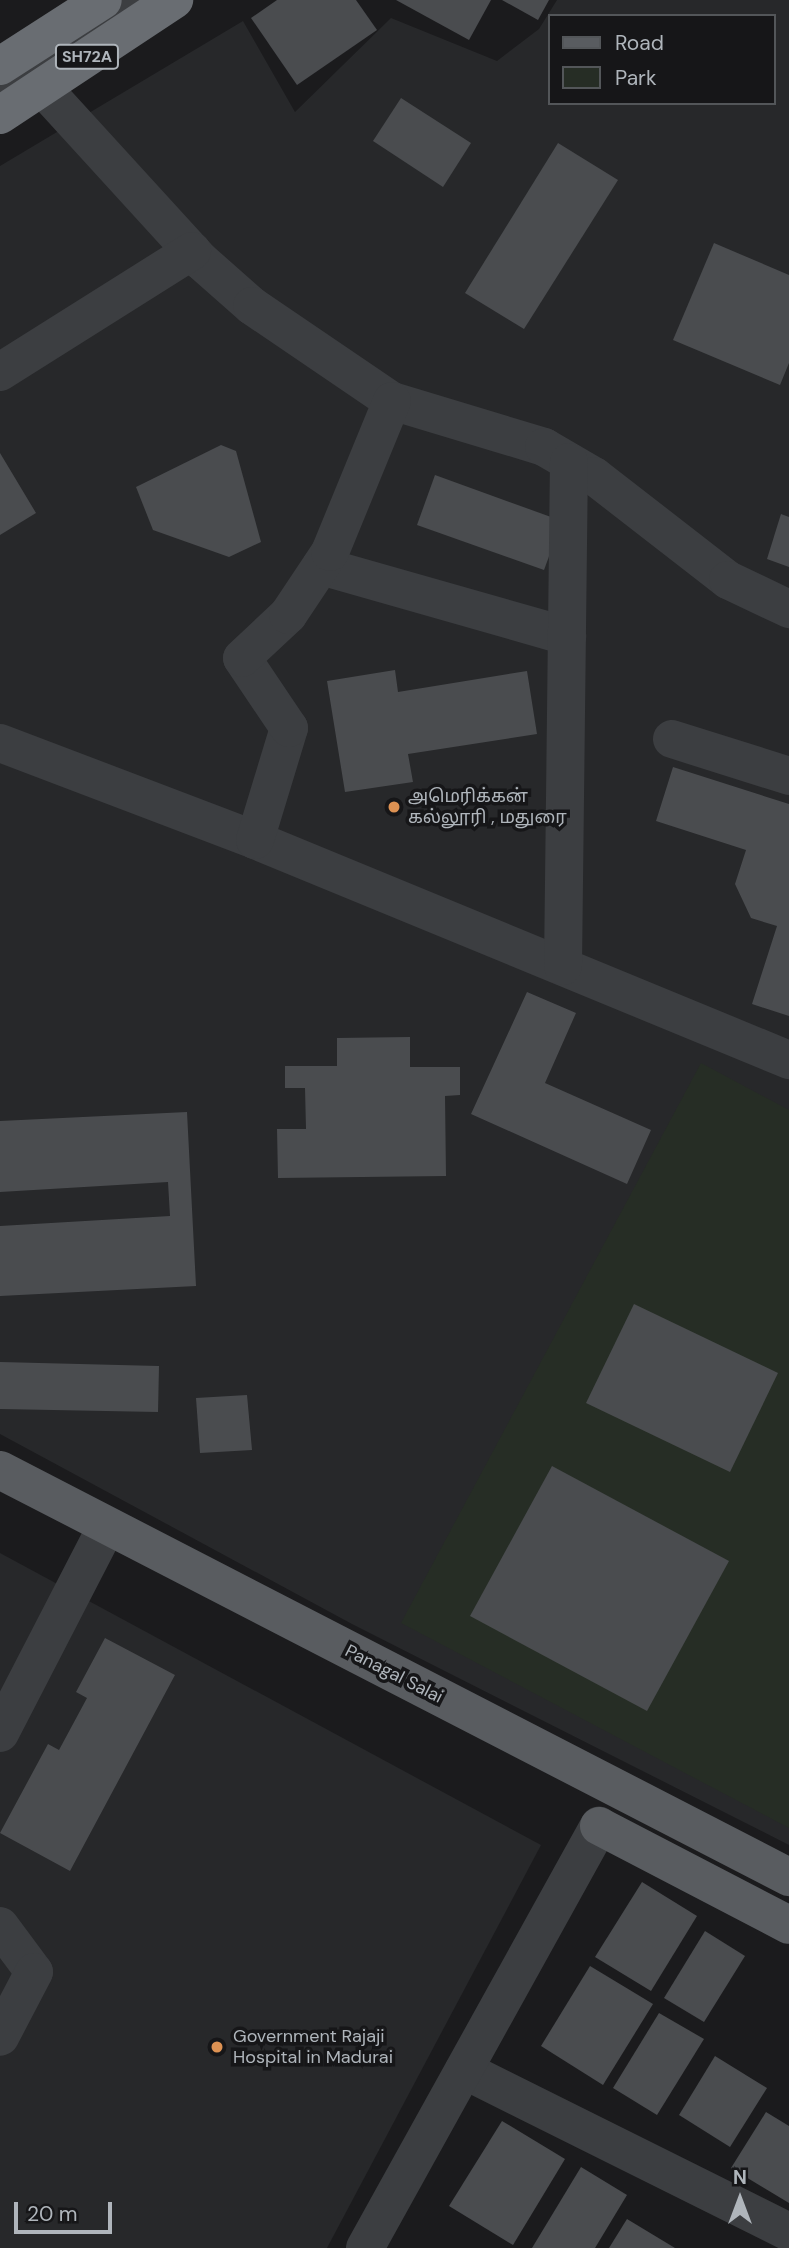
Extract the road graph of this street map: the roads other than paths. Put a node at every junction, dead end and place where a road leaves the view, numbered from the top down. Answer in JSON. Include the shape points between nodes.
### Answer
{"nodes":[{"id":1,"x":103,"y":0,"type":"edge"},
{"id":2,"x":127,"y":0,"type":"edge"},
{"id":3,"x":174,"y":0,"type":"edge"},
{"id":4,"x":0,"y":66,"type":"edge"},
{"id":5,"x":0,"y":86,"type":"edge"},
{"id":6,"x":41,"y":86,"type":"junction"},
{"id":7,"x":0,"y":115,"type":"edge"},
{"id":8,"x":192,"y":251,"type":"junction"},
{"id":9,"x":0,"y":372,"type":"edge"},
{"id":10,"x":392,"y":401,"type":"junction"},
{"id":11,"x":569,"y":462,"type":"junction"},
{"id":12,"x":321,"y":566,"type":"junction"},
{"id":13,"x":789,"y":609,"type":"edge"},
{"id":14,"x":567,"y":636,"type":"junction"},
{"id":15,"x":672,"y":738,"type":"dead end"},
{"id":16,"x":0,"y":743,"type":"edge"},
{"id":17,"x":789,"y":776,"type":"edge"},
{"id":18,"x":255,"y":840,"type":"junction"},
{"id":19,"x":563,"y":966,"type":"junction"},
{"id":20,"x":789,"y":1060,"type":"edge"},
{"id":21,"x":0,"y":1471,"type":"edge"},
{"id":22,"x":107,"y":1526,"type":"junction"},
{"id":23,"x":0,"y":1733,"type":"edge"},
{"id":24,"x":599,"y":1826,"type":"joint"},
{"id":25,"x":789,"y":1877,"type":"edge"},
{"id":26,"x":789,"y":1925,"type":"edge"},
{"id":27,"x":0,"y":1926,"type":"edge"},
{"id":28,"x":0,"y":2037,"type":"edge"},
{"id":29,"x":464,"y":2070,"type":"junction"},
{"id":30,"x":789,"y":2232,"type":"edge"},
{"id":31,"x":365,"y":2248,"type":"edge"}],
"edges":[{"from":1,"to":4,"type":"highway","number":"SH72A"},
{"from":2,"to":5,"type":"street"},
{"from":3,"to":6,"type":"highway","number":"SH72A"},
{"from":6,"to":7,"type":"highway","number":"SH72A"},
{"from":6,"to":8,"type":"street"},
{"from":8,"to":9,"type":"street"},
{"from":8,"to":10,"type":"street","via":[[252,306]]},
{"from":10,"to":11,"type":"street","via":[[544,447]]},
{"from":10,"to":12,"type":"street"},
{"from":11,"to":13,"type":"street","via":[[728,580]]},
{"from":11,"to":14,"type":"street"},
{"from":12,"to":14,"type":"street"},
{"from":12,"to":18,"type":"street","via":[[288,615],[242,658],[289,728]]},
{"from":14,"to":19,"type":"street"},
{"from":15,"to":17,"type":"street"},
{"from":16,"to":18,"type":"street"},
{"from":18,"to":19,"type":"street"},
{"from":19,"to":20,"type":"street"},
{"from":21,"to":22,"type":"main road","name":"Panagal Salai"},
{"from":22,"to":23,"type":"street"},
{"from":22,"to":25,"type":"main road","name":"Panagal Salai"},
{"from":24,"to":26,"type":"main road"},
{"from":24,"to":29,"type":"street"},
{"from":27,"to":28,"type":"street","via":[[34,1972]]},
{"from":29,"to":30,"type":"street"},
{"from":29,"to":31,"type":"street"}]}
